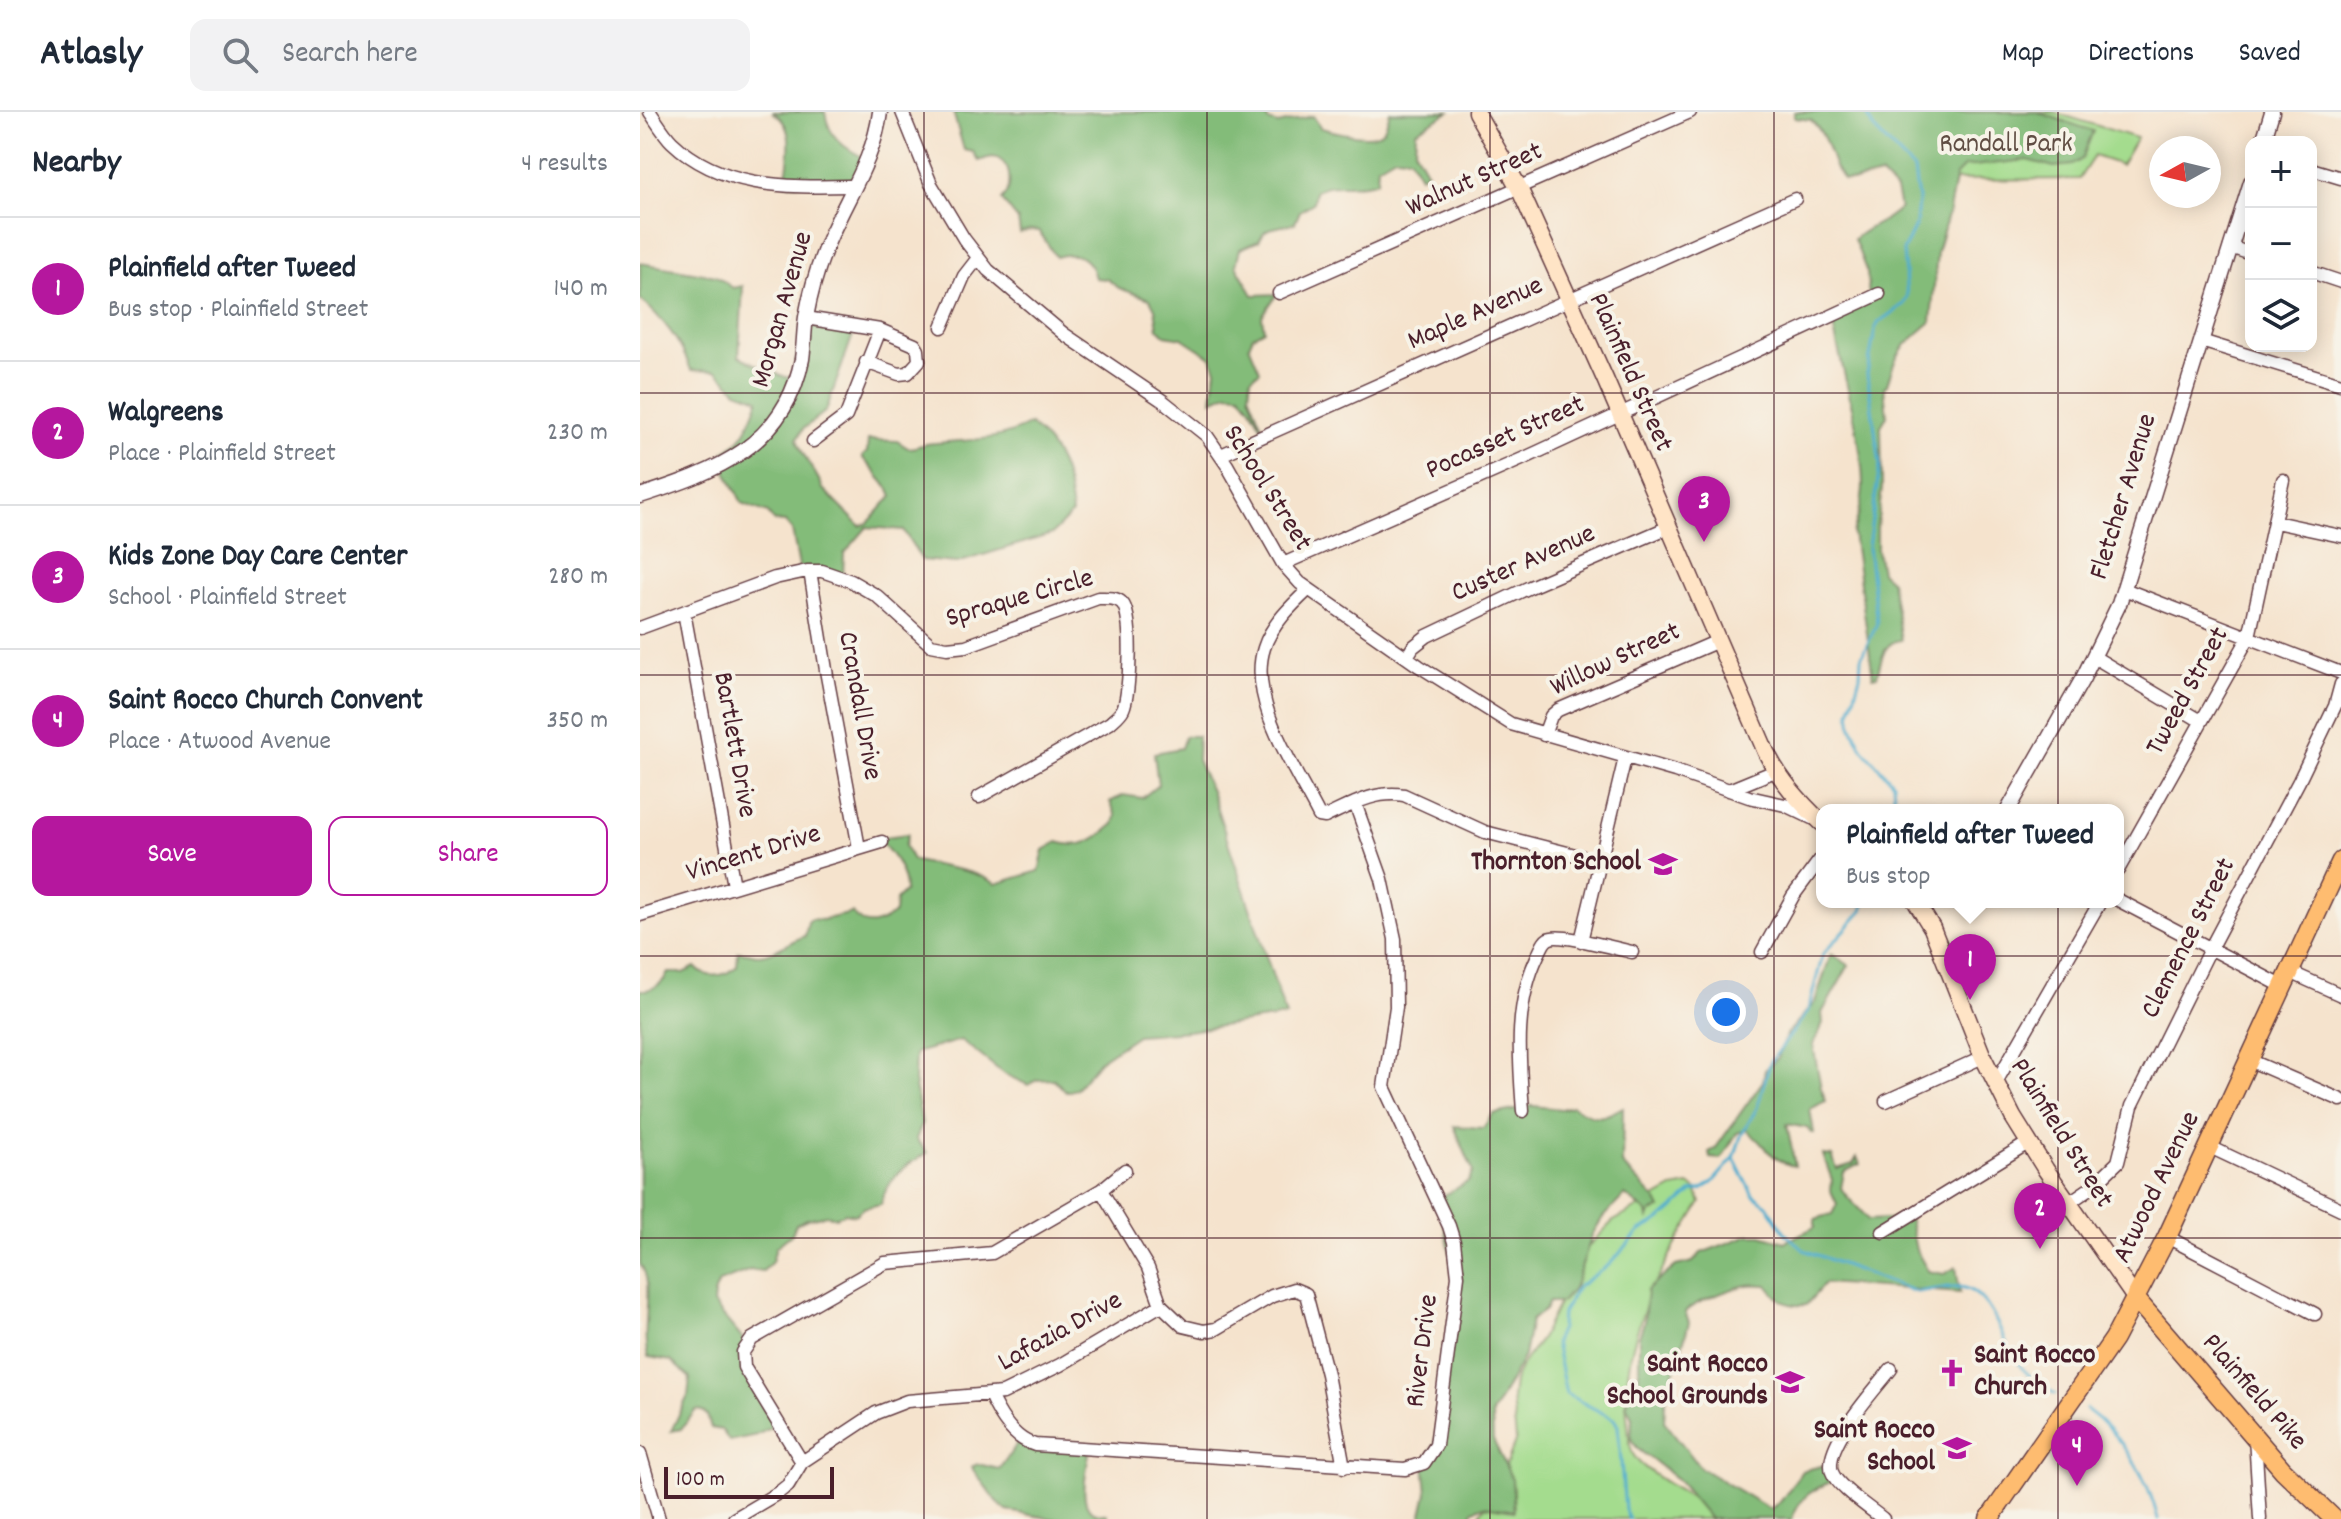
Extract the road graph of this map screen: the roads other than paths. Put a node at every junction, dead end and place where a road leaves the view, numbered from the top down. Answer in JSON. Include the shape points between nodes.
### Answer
{"nodes":[{"id":1,"x":650,"y":112,"type":"edge"},
{"id":2,"x":880,"y":112,"type":"edge"},
{"id":3,"x":902,"y":112,"type":"edge"},
{"id":4,"x":1476,"y":112,"type":"edge"},
{"id":5,"x":1690,"y":112,"type":"edge"},
{"id":6,"x":2272,"y":112,"type":"edge"},
{"id":7,"x":2265,"y":136,"type":"edge"},
{"id":8,"x":2317,"y":171,"type":"edge"},
{"id":9,"x":2341,"y":178,"type":"edge"},
{"id":10,"x":855,"y":186,"type":"junction"},
{"id":11,"x":1519,"y":188,"type":"junction"},
{"id":12,"x":1795,"y":199,"type":"dead end"},
{"id":13,"x":2245,"y":201,"type":"edge"},
{"id":14,"x":2230,"y":247,"type":"junction"},
{"id":15,"x":2245,"y":252,"type":"edge"},
{"id":16,"x":978,"y":258,"type":"junction"},
{"id":17,"x":2317,"y":274,"type":"edge"},
{"id":18,"x":2341,"y":282,"type":"edge"},
{"id":19,"x":1279,"y":293,"type":"dead end"},
{"id":20,"x":1879,"y":294,"type":"dead end"},
{"id":21,"x":1569,"y":300,"type":"junction"},
{"id":22,"x":806,"y":318,"type":"junction"},
{"id":23,"x":942,"y":327,"type":"dead end"},
{"id":24,"x":880,"y":330,"type":"junction"},
{"id":25,"x":2201,"y":341,"type":"junction"},
{"id":26,"x":866,"y":362,"type":"junction"},
{"id":27,"x":2341,"y":384,"type":"edge"},
{"id":28,"x":1620,"y":414,"type":"junction"},
{"id":29,"x":813,"y":441,"type":"dead end"},
{"id":30,"x":1221,"y":455,"type":"junction"},
{"id":31,"x":2283,"y":480,"type":"dead end"},
{"id":32,"x":640,"y":496,"type":"edge"},
{"id":33,"x":2275,"y":522,"type":"junction"},
{"id":34,"x":1669,"y":527,"type":"junction"},
{"id":35,"x":2341,"y":536,"type":"edge"},
{"id":36,"x":1283,"y":564,"type":"junction"},
{"id":37,"x":810,"y":571,"type":"junction"},
{"id":38,"x":1309,"y":589,"type":"junction"},
{"id":39,"x":2124,"y":589,"type":"junction"},
{"id":40,"x":684,"y":612,"type":"junction"},
{"id":41,"x":640,"y":628,"type":"edge"},
{"id":42,"x":2249,"y":637,"type":"junction"},
{"id":43,"x":1718,"y":641,"type":"junction"},
{"id":44,"x":1407,"y":657,"type":"junction"},
{"id":45,"x":2094,"y":657,"type":"junction"},
{"id":46,"x":2341,"y":673,"type":"edge"},
{"id":47,"x":2341,"y":684,"type":"edge"},
{"id":48,"x":2201,"y":721,"type":"junction"},
{"id":49,"x":1544,"y":735,"type":"junction"},
{"id":50,"x":1625,"y":758,"type":"junction"},
{"id":51,"x":1775,"y":771,"type":"junction"},
{"id":52,"x":1729,"y":790,"type":"junction"},
{"id":53,"x":979,"y":797,"type":"dead end"},
{"id":54,"x":1355,"y":803,"type":"junction"},
{"id":55,"x":2011,"y":804,"type":"edge"},
{"id":56,"x":1816,"y":817,"type":"edge"},
{"id":57,"x":1816,"y":820,"type":"edge"},
{"id":58,"x":882,"y":842,"type":"dead end"},
{"id":59,"x":859,"y":848,"type":"junction"},
{"id":60,"x":2124,"y":859,"type":"edge"},
{"id":61,"x":1599,"y":861,"type":"junction"},
{"id":62,"x":2341,"y":861,"type":"edge"},
{"id":63,"x":1816,"y":865,"type":"edge"},
{"id":64,"x":734,"y":886,"type":"junction"},
{"id":65,"x":2336,"y":887,"type":"edge"},
{"id":66,"x":2124,"y":903,"type":"edge"},
{"id":67,"x":1920,"y":908,"type":"edge"},
{"id":68,"x":2097,"y":908,"type":"edge"},
{"id":69,"x":640,"y":915,"type":"edge"},
{"id":70,"x":1581,"y":941,"type":"junction"},
{"id":71,"x":2210,"y":949,"type":"junction"},
{"id":72,"x":1632,"y":952,"type":"dead end"},
{"id":73,"x":1762,"y":952,"type":"dead end"},
{"id":74,"x":2287,"y":980,"type":"junction"},
{"id":75,"x":2341,"y":995,"type":"edge"},
{"id":76,"x":1983,"y":1057,"type":"junction"},
{"id":77,"x":2249,"y":1060,"type":"junction"},
{"id":78,"x":1995,"y":1084,"type":"junction"},
{"id":79,"x":2341,"y":1100,"type":"edge"},
{"id":80,"x":1886,"y":1101,"type":"dead end"},
{"id":81,"x":1523,"y":1111,"type":"dead end"},
{"id":82,"x":2028,"y":1143,"type":"junction"},
{"id":83,"x":2210,"y":1147,"type":"junction"},
{"id":84,"x":1125,"y":1170,"type":"dead end"},
{"id":85,"x":1101,"y":1190,"type":"junction"},
{"id":86,"x":2070,"y":1202,"type":"junction"},
{"id":87,"x":2341,"y":1209,"type":"edge"},
{"id":88,"x":1883,"y":1232,"type":"dead end"},
{"id":89,"x":2167,"y":1237,"type":"junction"},
{"id":90,"x":2135,"y":1298,"type":"junction"},
{"id":91,"x":1161,"y":1305,"type":"junction"},
{"id":92,"x":2315,"y":1314,"type":"dead end"},
{"id":93,"x":1891,"y":1369,"type":"dead end"},
{"id":94,"x":990,"y":1395,"type":"junction"},
{"id":95,"x":2255,"y":1437,"type":"junction"},
{"id":96,"x":640,"y":1453,"type":"edge"},
{"id":97,"x":802,"y":1462,"type":"junction"},
{"id":98,"x":1344,"y":1467,"type":"junction"},
{"id":99,"x":659,"y":1519,"type":"edge"},
{"id":100,"x":734,"y":1519,"type":"edge"},
{"id":101,"x":1883,"y":1519,"type":"edge"},
{"id":102,"x":1989,"y":1519,"type":"edge"},
{"id":103,"x":2260,"y":1519,"type":"edge"},
{"id":104,"x":2334,"y":1519,"type":"edge"}],
"edges":[{"from":1,"to":10,"type":"street","via":[[670,140],[728,177],[775,185]]},
{"from":2,"to":10,"type":"street","name":"Morgan Avenue","via":[[870,156]]},
{"from":3,"to":16,"type":"street","name":"School Street","via":[[931,184]]},
{"from":4,"to":11,"type":"main road","name":"Plainfield Street"},
{"from":5,"to":11,"type":"street","name":"Walnut Street"},
{"from":6,"to":7,"type":"street"},
{"from":8,"to":9,"type":"street"},
{"from":10,"to":22,"type":"street","name":"Morgan Avenue","via":[[823,253]]},
{"from":11,"to":19,"type":"street","name":"Walnut Street"},
{"from":11,"to":21,"type":"main road","name":"Plainfield Street"},
{"from":12,"to":21,"type":"street","name":"Maple Avenue"},
{"from":13,"to":14,"type":"street","name":"Fletcher Avenue"},
{"from":14,"to":15,"type":"street"},
{"from":14,"to":25,"type":"street","name":"Fletcher Avenue"},
{"from":16,"to":23,"type":"street","via":[[964,276]]},
{"from":16,"to":30,"type":"street","name":"School Street","via":[[1029,307],[1202,431]]},
{"from":17,"to":18,"type":"street"},
{"from":20,"to":28,"type":"street","name":"Pocasset Street"},
{"from":21,"to":28,"type":"main road","name":"Plainfield Street"},
{"from":21,"to":30,"type":"street","name":"Maple Avenue"},
{"from":22,"to":24,"type":"street"},
{"from":22,"to":32,"type":"street","name":"Morgan Avenue","via":[[796,379],[782,411],[762,436],[707,471]]},
{"from":24,"to":26,"type":"street"},
{"from":24,"to":26,"type":"street","via":[[915,345],[919,361],[903,374]]},
{"from":25,"to":27,"type":"street"},
{"from":25,"to":39,"type":"street","name":"Fletcher Avenue"},
{"from":26,"to":29,"type":"street","via":[[846,416]]},
{"from":28,"to":34,"type":"main road","name":"Plainfield Street"},
{"from":28,"to":36,"type":"street","name":"Pocasset Street"},
{"from":30,"to":36,"type":"street","name":"School Street"},
{"from":31,"to":33,"type":"street","name":"Tweed Street"},
{"from":33,"to":35,"type":"street"},
{"from":33,"to":42,"type":"street","name":"Tweed Street"},
{"from":34,"to":43,"type":"main road","name":"Plainfield Street"},
{"from":34,"to":44,"type":"street","name":"Custer Avenue","via":[[1427,636]]},
{"from":36,"to":38,"type":"street","name":"School Street"},
{"from":37,"to":40,"type":"street","name":"Spraque Circle","via":[[775,578]]},
{"from":37,"to":53,"type":"street","name":"Spraque Circle","via":[[851,581],[883,601],[922,640],[947,648],[966,646],[1098,598],[1122,603],[1131,638],[1123,709],[1110,723]]},
{"from":37,"to":59,"type":"street","name":"Crandall Drive"},
{"from":38,"to":44,"type":"street","name":"School Street"},
{"from":38,"to":54,"type":"street","via":[[1264,646],[1262,693],[1319,816]]},
{"from":39,"to":42,"type":"street"},
{"from":39,"to":45,"type":"street","name":"Fletcher Avenue"},
{"from":40,"to":41,"type":"street","name":"Spraque Circle"},
{"from":40,"to":64,"type":"street","name":"Bartlett Drive"},
{"from":42,"to":46,"type":"street"},
{"from":42,"to":48,"type":"street","name":"Tweed Street"},
{"from":43,"to":49,"type":"street","name":"Willow Street","via":[[1558,710]]},
{"from":43,"to":51,"type":"main road","name":"Plainfield Street"},
{"from":44,"to":49,"type":"street","name":"School Street","via":[[1511,724]]},
{"from":45,"to":48,"type":"street"},
{"from":45,"to":55,"type":"street","name":"Fletcher Avenue"},
{"from":47,"to":71,"type":"street","name":"Clemence Street","via":[[2299,781]]},
{"from":48,"to":60,"type":"street","name":"Tweed Street"},
{"from":49,"to":50,"type":"street","name":"School Street"},
{"from":50,"to":52,"type":"street","name":"School Street"},
{"from":50,"to":61,"type":"street"},
{"from":51,"to":52,"type":"street"},
{"from":51,"to":56,"type":"main road","name":"Plainfield Street"},
{"from":52,"to":57,"type":"street","name":"School Street","via":[[1785,805]]},
{"from":54,"to":61,"type":"street","via":[[1382,794],[1404,795],[1485,832]]},
{"from":54,"to":98,"type":"street","name":"River Drive","via":[[1382,879],[1396,948],[1396,1007],[1384,1087],[1449,1226],[1458,1276],[1436,1445],[1430,1457],[1405,1469]]},
{"from":58,"to":59,"type":"street","name":"Vincent Drive"},
{"from":59,"to":64,"type":"street","name":"Vincent Drive"},
{"from":61,"to":70,"type":"street"},
{"from":62,"to":65,"type":"main road","name":"Atwood Avenue"},
{"from":63,"to":73,"type":"street"},
{"from":64,"to":69,"type":"street","name":"Vincent Drive"},
{"from":65,"to":74,"type":"main road","name":"Atwood Avenue"},
{"from":66,"to":71,"type":"street"},
{"from":67,"to":76,"type":"main road","name":"Plainfield Street"},
{"from":68,"to":78,"type":"street"},
{"from":70,"to":72,"type":"street"},
{"from":70,"to":81,"type":"street","via":[[1549,938],[1532,968],[1519,1022]]},
{"from":71,"to":74,"type":"street"},
{"from":71,"to":86,"type":"street","name":"Clemence Street","via":[[2132,1106],[2118,1162]]},
{"from":74,"to":75,"type":"street"},
{"from":74,"to":77,"type":"main road","name":"Atwood Avenue"},
{"from":76,"to":78,"type":"main road","name":"Plainfield Street"},
{"from":76,"to":80,"type":"street"},
{"from":77,"to":79,"type":"street"},
{"from":77,"to":83,"type":"main road","name":"Atwood Avenue"},
{"from":78,"to":82,"type":"main road","name":"Plainfield Street"},
{"from":82,"to":86,"type":"main road","name":"Plainfield Street"},
{"from":82,"to":88,"type":"street"},
{"from":83,"to":87,"type":"street"},
{"from":83,"to":89,"type":"main road","name":"Atwood Avenue"},
{"from":84,"to":85,"type":"street"},
{"from":85,"to":91,"type":"street","via":[[1148,1268]]},
{"from":85,"to":97,"type":"street","via":[[992,1253],[885,1263],[752,1339],[743,1352],[744,1367]]},
{"from":86,"to":90,"type":"main road","name":"Plainfield Street"},
{"from":89,"to":90,"type":"main road","name":"Atwood Avenue"},
{"from":89,"to":92,"type":"street"},
{"from":90,"to":95,"type":"main road","name":"Plainfield Pike"},
{"from":90,"to":102,"type":"main road","name":"Atwood Avenue","via":[[2114,1339]]},
{"from":91,"to":94,"type":"street","name":"Lafazia Drive","via":[[1029,1382]]},
{"from":91,"to":98,"type":"street","via":[[1183,1326],[1204,1331],[1278,1293],[1303,1291],[1327,1374]]},
{"from":93,"to":101,"type":"street","via":[[1844,1431],[1831,1461],[1837,1481]]},
{"from":94,"to":97,"type":"street","name":"Lafazia Drive","via":[[895,1404]]},
{"from":94,"to":98,"type":"street","name":"River Drive","via":[[1013,1432],[1035,1445]]},
{"from":95,"to":103,"type":"street"},
{"from":95,"to":104,"type":"main road","name":"Plainfield Pike"},
{"from":96,"to":99,"type":"street"},
{"from":97,"to":100,"type":"street","name":"Lafazia Drive","via":[[788,1485]]}]}
